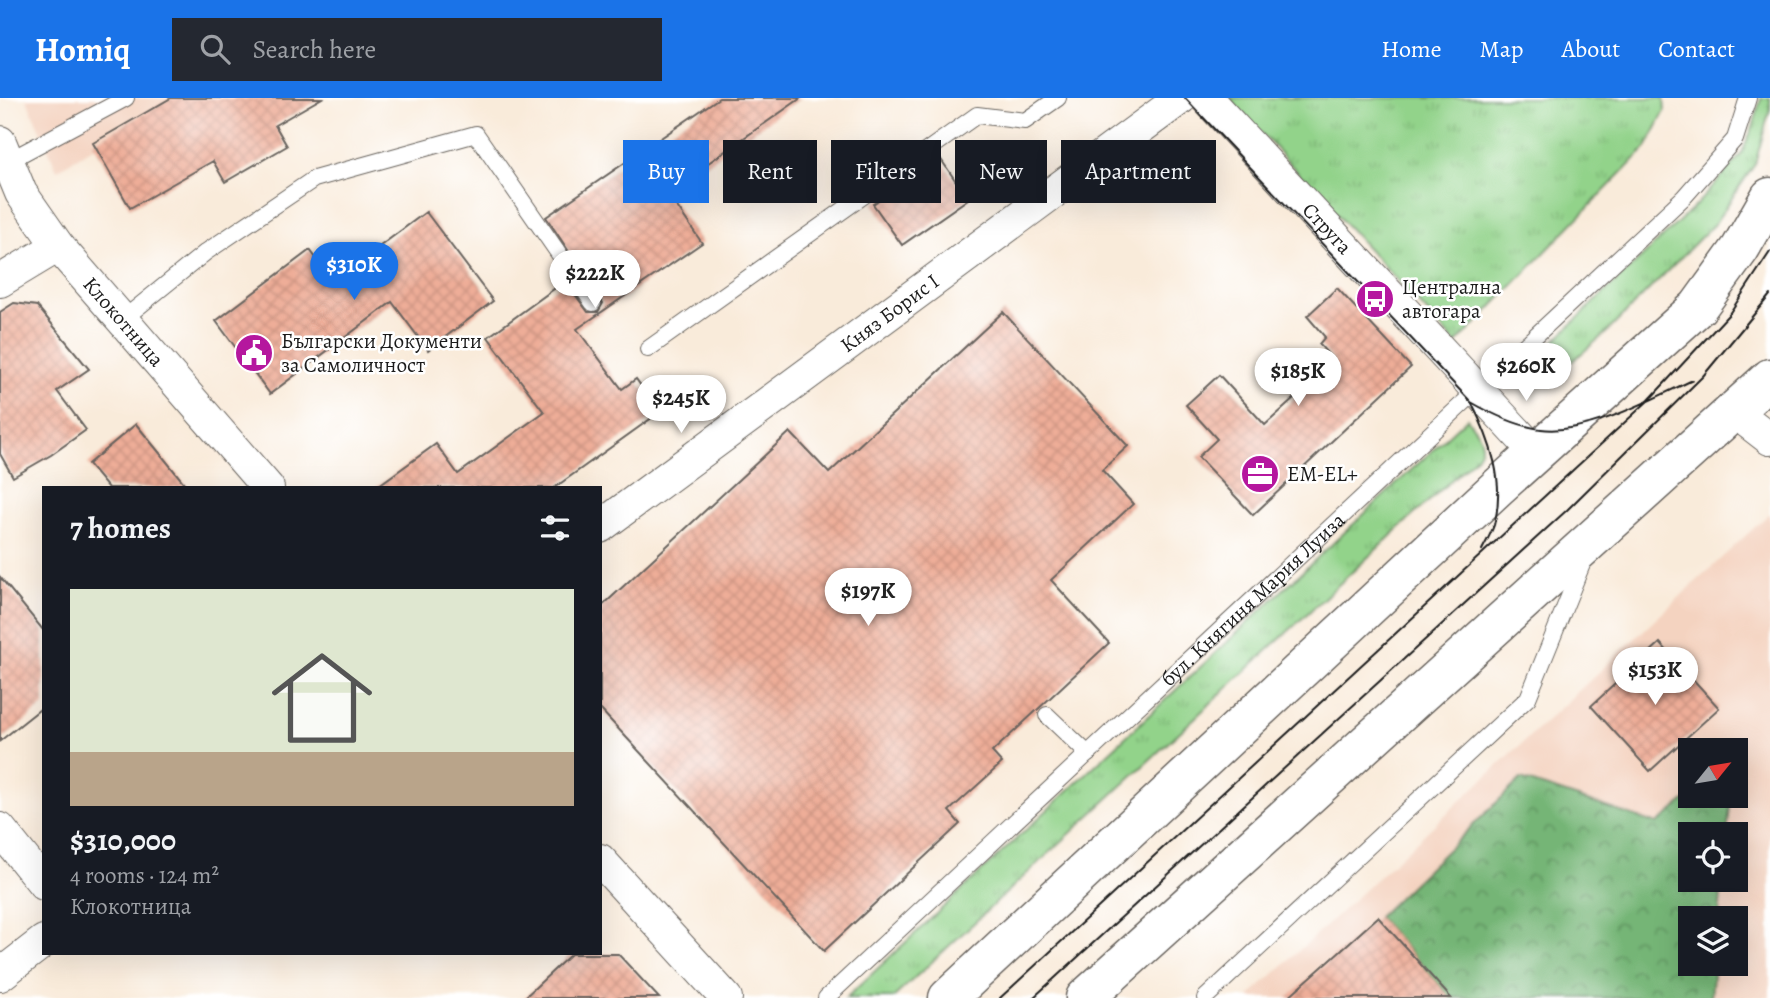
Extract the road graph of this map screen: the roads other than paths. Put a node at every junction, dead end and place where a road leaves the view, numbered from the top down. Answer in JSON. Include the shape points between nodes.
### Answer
{"nodes":[{"id":1,"x":126,"y":98,"type":"edge"},
{"id":2,"x":1058,"y":98,"type":"edge"},
{"id":3,"x":1181,"y":98,"type":"edge"},
{"id":4,"x":1206,"y":98,"type":"edge"},
{"id":5,"x":1748,"y":98,"type":"edge"},
{"id":6,"x":4,"y":152,"type":"edge"},
{"id":7,"x":1770,"y":197,"type":"edge"},
{"id":8,"x":58,"y":246,"type":"junction"},
{"id":9,"x":0,"y":281,"type":"edge"},
{"id":10,"x":593,"y":303,"type":"dead end"},
{"id":11,"x":122,"y":320,"type":"junction"},
{"id":12,"x":648,"y":349,"type":"dead end"},
{"id":13,"x":1770,"y":378,"type":"edge"},
{"id":14,"x":1478,"y":390,"type":"junction"},
{"id":15,"x":1735,"y":412,"type":"junction"},
{"id":16,"x":1770,"y":439,"type":"edge"},
{"id":17,"x":1536,"y":453,"type":"junction"},
{"id":18,"x":266,"y":486,"type":"edge"},
{"id":19,"x":602,"y":526,"type":"edge"},
{"id":20,"x":1593,"y":537,"type":"junction"},
{"id":21,"x":1047,"y":715,"type":"dead end"},
{"id":22,"x":1088,"y":754,"type":"junction"},
{"id":23,"x":0,"y":829,"type":"edge"},
{"id":24,"x":602,"y":862,"type":"edge"},
{"id":25,"x":42,"y":882,"type":"edge"},
{"id":26,"x":42,"y":943,"type":"edge"},
{"id":27,"x":0,"y":975,"type":"edge"},
{"id":28,"x":726,"y":998,"type":"edge"},
{"id":29,"x":826,"y":998,"type":"edge"},
{"id":30,"x":948,"y":998,"type":"edge"},
{"id":31,"x":1085,"y":998,"type":"edge"},
{"id":32,"x":1205,"y":998,"type":"edge"}],
"edges":[{"from":1,"to":6,"type":"lane"},
{"from":2,"to":12,"type":"lane","via":[[1025,121],[977,115]]},
{"from":3,"to":19,"type":"street","name":"Княз Борис I"},
{"from":4,"to":14,"type":"street","name":"Струга"},
{"from":5,"to":14,"type":"lane","name":"бул. Княгиня Мария Луиза","via":[[1735,139],[1684,197]]},
{"from":6,"to":8,"type":"street","name":"Клокотница","via":[[21,193]]},
{"from":7,"to":17,"type":"main road","via":[[1698,307]]},
{"from":8,"to":9,"type":"street"},
{"from":8,"to":11,"type":"street","name":"Клокотница"},
{"from":10,"to":11,"type":"lane","via":[[476,134],[314,179],[206,252]]},
{"from":11,"to":18,"type":"street","name":"Клокотница"},
{"from":13,"to":15,"type":"main road"},
{"from":14,"to":17,"type":"street","name":"Струга"},
{"from":14,"to":22,"type":"lane","name":"бул. Княгиня Мария Луиза"},
{"from":15,"to":16,"type":"street"},
{"from":15,"to":20,"type":"main road"},
{"from":17,"to":30,"type":"main road"},
{"from":20,"to":31,"type":"main road"},
{"from":20,"to":32,"type":"lane","via":[[1528,698]]},
{"from":21,"to":22,"type":"lane"},
{"from":22,"to":29,"type":"lane","name":"бул. Княгиня Мария Луиза"},
{"from":23,"to":25,"type":"street"},
{"from":24,"to":28,"type":"street"},
{"from":26,"to":27,"type":"street"}]}
